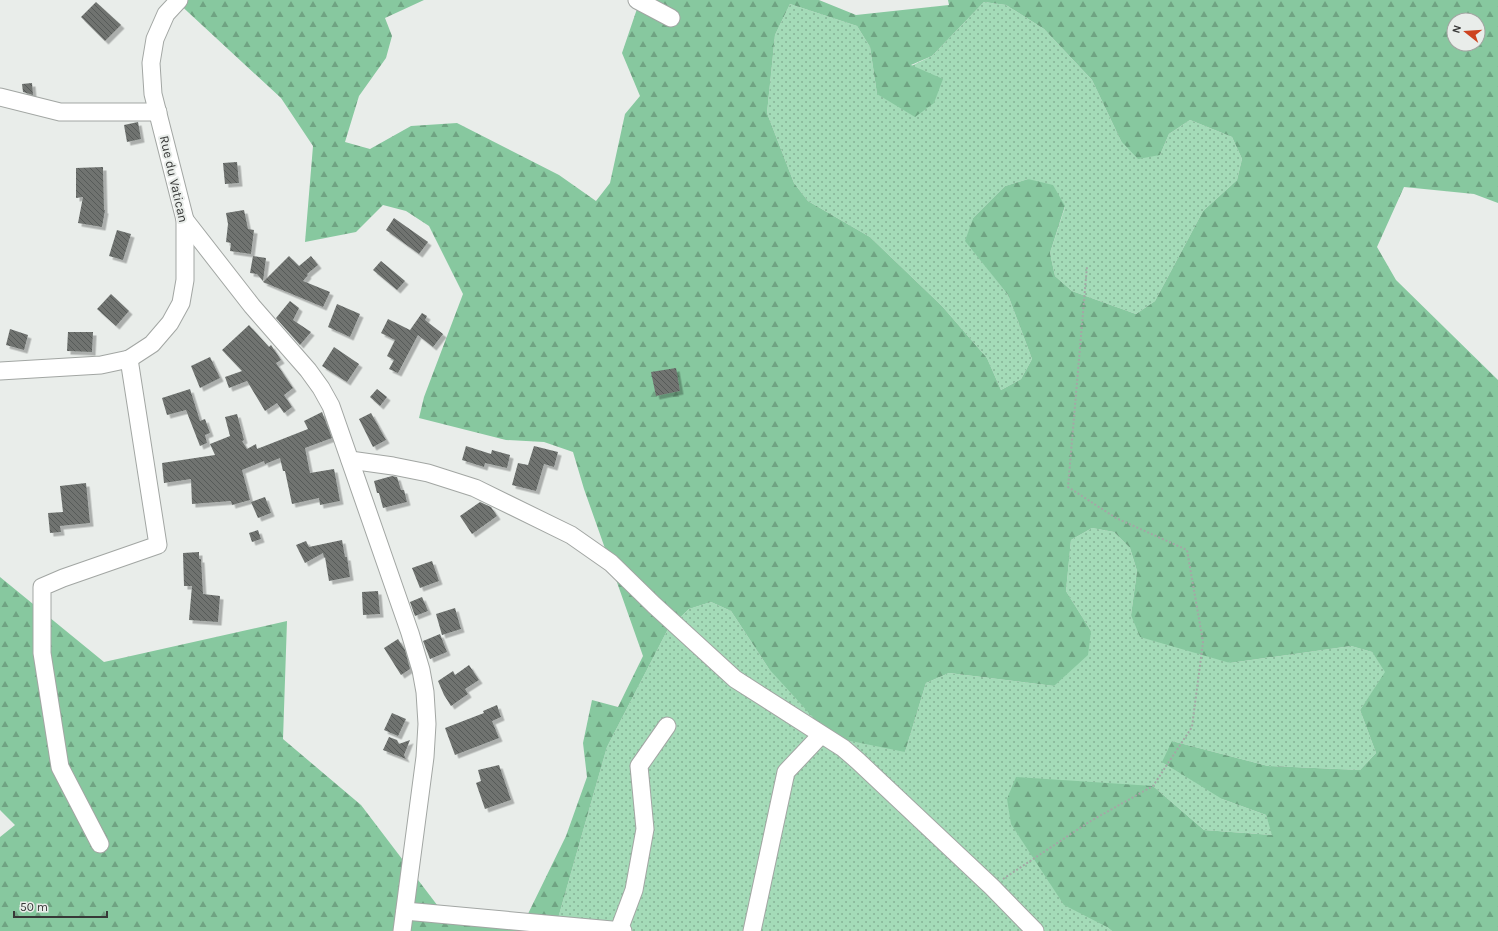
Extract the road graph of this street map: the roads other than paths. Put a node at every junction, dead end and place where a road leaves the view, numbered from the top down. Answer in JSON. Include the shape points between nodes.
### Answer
{"nodes":[{"id":1,"x":179,"y":0,"type":"edge"},
{"id":2,"x":637,"y":0,"type":"edge"},
{"id":3,"x":671,"y":18,"type":"dead end"},
{"id":4,"x":0,"y":96,"type":"edge"},
{"id":5,"x":158,"y":112,"type":"junction"},
{"id":6,"x":185,"y":220,"type":"junction"},
{"id":7,"x":128,"y":359,"type":"junction"},
{"id":8,"x":0,"y":371,"type":"edge"},
{"id":9,"x":350,"y":460,"type":"junction"},
{"id":10,"x":668,"y":726,"type":"dead end"},
{"id":11,"x":821,"y":735,"type":"junction"},
{"id":12,"x":100,"y":844,"type":"dead end"},
{"id":13,"x":405,"y":911,"type":"junction"},
{"id":14,"x":621,"y":930,"type":"edge"},
{"id":15,"x":402,"y":931,"type":"edge"},
{"id":16,"x":752,"y":931,"type":"edge"},
{"id":17,"x":1035,"y":931,"type":"edge"}],
"edges":[{"from":1,"to":5,"type":"street","name":"Rue du Vatican","via":[[166,14],[155,39],[151,63],[153,94]]},
{"from":2,"to":3,"type":"street"},
{"from":4,"to":5,"type":"street","via":[[60,112]]},
{"from":5,"to":6,"type":"street","name":"Rue du Vatican"},
{"from":6,"to":7,"type":"street","name":"Rue du Vatican","via":[[185,280],[181,303],[170,323],[152,344]]},
{"from":6,"to":9,"type":"street","via":[[252,306],[312,376],[331,406]]},
{"from":7,"to":8,"type":"street","name":"Rue du Vatican","via":[[101,365]]},
{"from":7,"to":12,"type":"street","via":[[158,545],[62,578],[42,588],[42,653],[60,767]]},
{"from":9,"to":11,"type":"street","via":[[428,473],[475,488],[571,535],[611,563],[735,679]]},
{"from":9,"to":13,"type":"street","via":[[410,633],[425,692],[425,757]]},
{"from":10,"to":14,"type":"street","via":[[639,766],[645,829],[634,890]]},
{"from":11,"to":16,"type":"street","via":[[786,772]]},
{"from":11,"to":17,"type":"street","via":[[843,748],[858,761]]},
{"from":13,"to":14,"type":"street"},
{"from":13,"to":15,"type":"street"}]}
